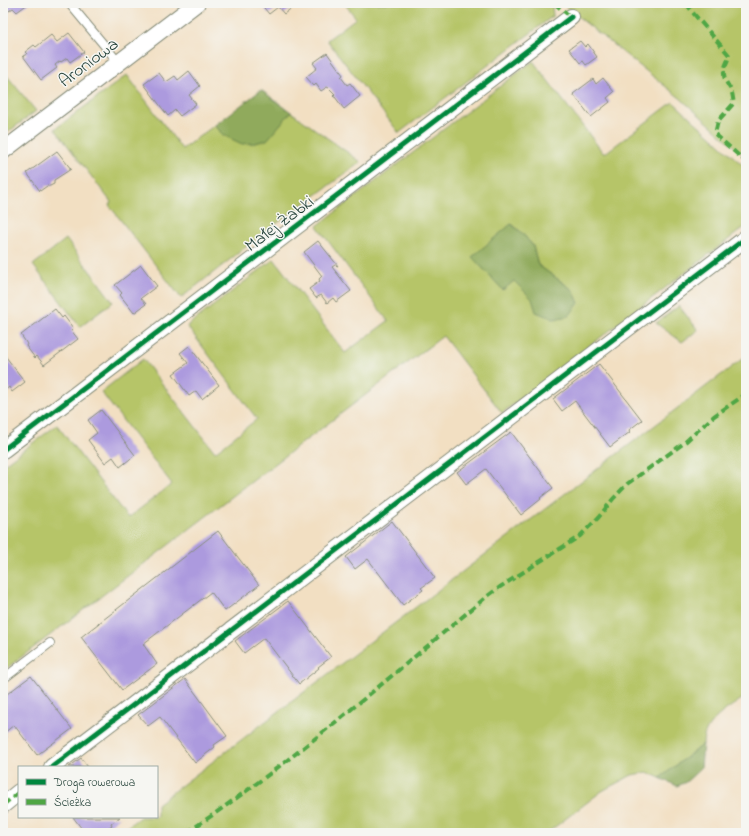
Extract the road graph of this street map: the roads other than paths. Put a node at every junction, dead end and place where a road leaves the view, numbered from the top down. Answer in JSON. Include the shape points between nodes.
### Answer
{"nodes":[{"id":1,"x":69,"y":3,"type":"edge"},
{"id":2,"x":197,"y":3,"type":"edge"},
{"id":3,"x":571,"y":17,"type":"dead end"},
{"id":4,"x":119,"y":63,"type":"junction"},
{"id":5,"x":3,"y":151,"type":"edge"},
{"id":6,"x":746,"y":238,"type":"edge"},
{"id":7,"x":3,"y":450,"type":"edge"},
{"id":8,"x":50,"y":643,"type":"dead end"},
{"id":9,"x":3,"y":679,"type":"edge"},
{"id":10,"x":53,"y":766,"type":"edge"},
{"id":11,"x":18,"y":793,"type":"edge"},
{"id":12,"x":3,"y":805,"type":"edge"}],
"edges":[{"from":1,"to":4,"type":"lane"},
{"from":2,"to":4,"type":"street","name":"Aroniowa"},
{"from":3,"to":7,"type":"street","name":"Małej Żabki"},
{"from":4,"to":5,"type":"street","name":"Aroniowa"},
{"from":6,"to":10,"type":"street"},
{"from":8,"to":9,"type":"lane"},
{"from":11,"to":12,"type":"street"}]}
